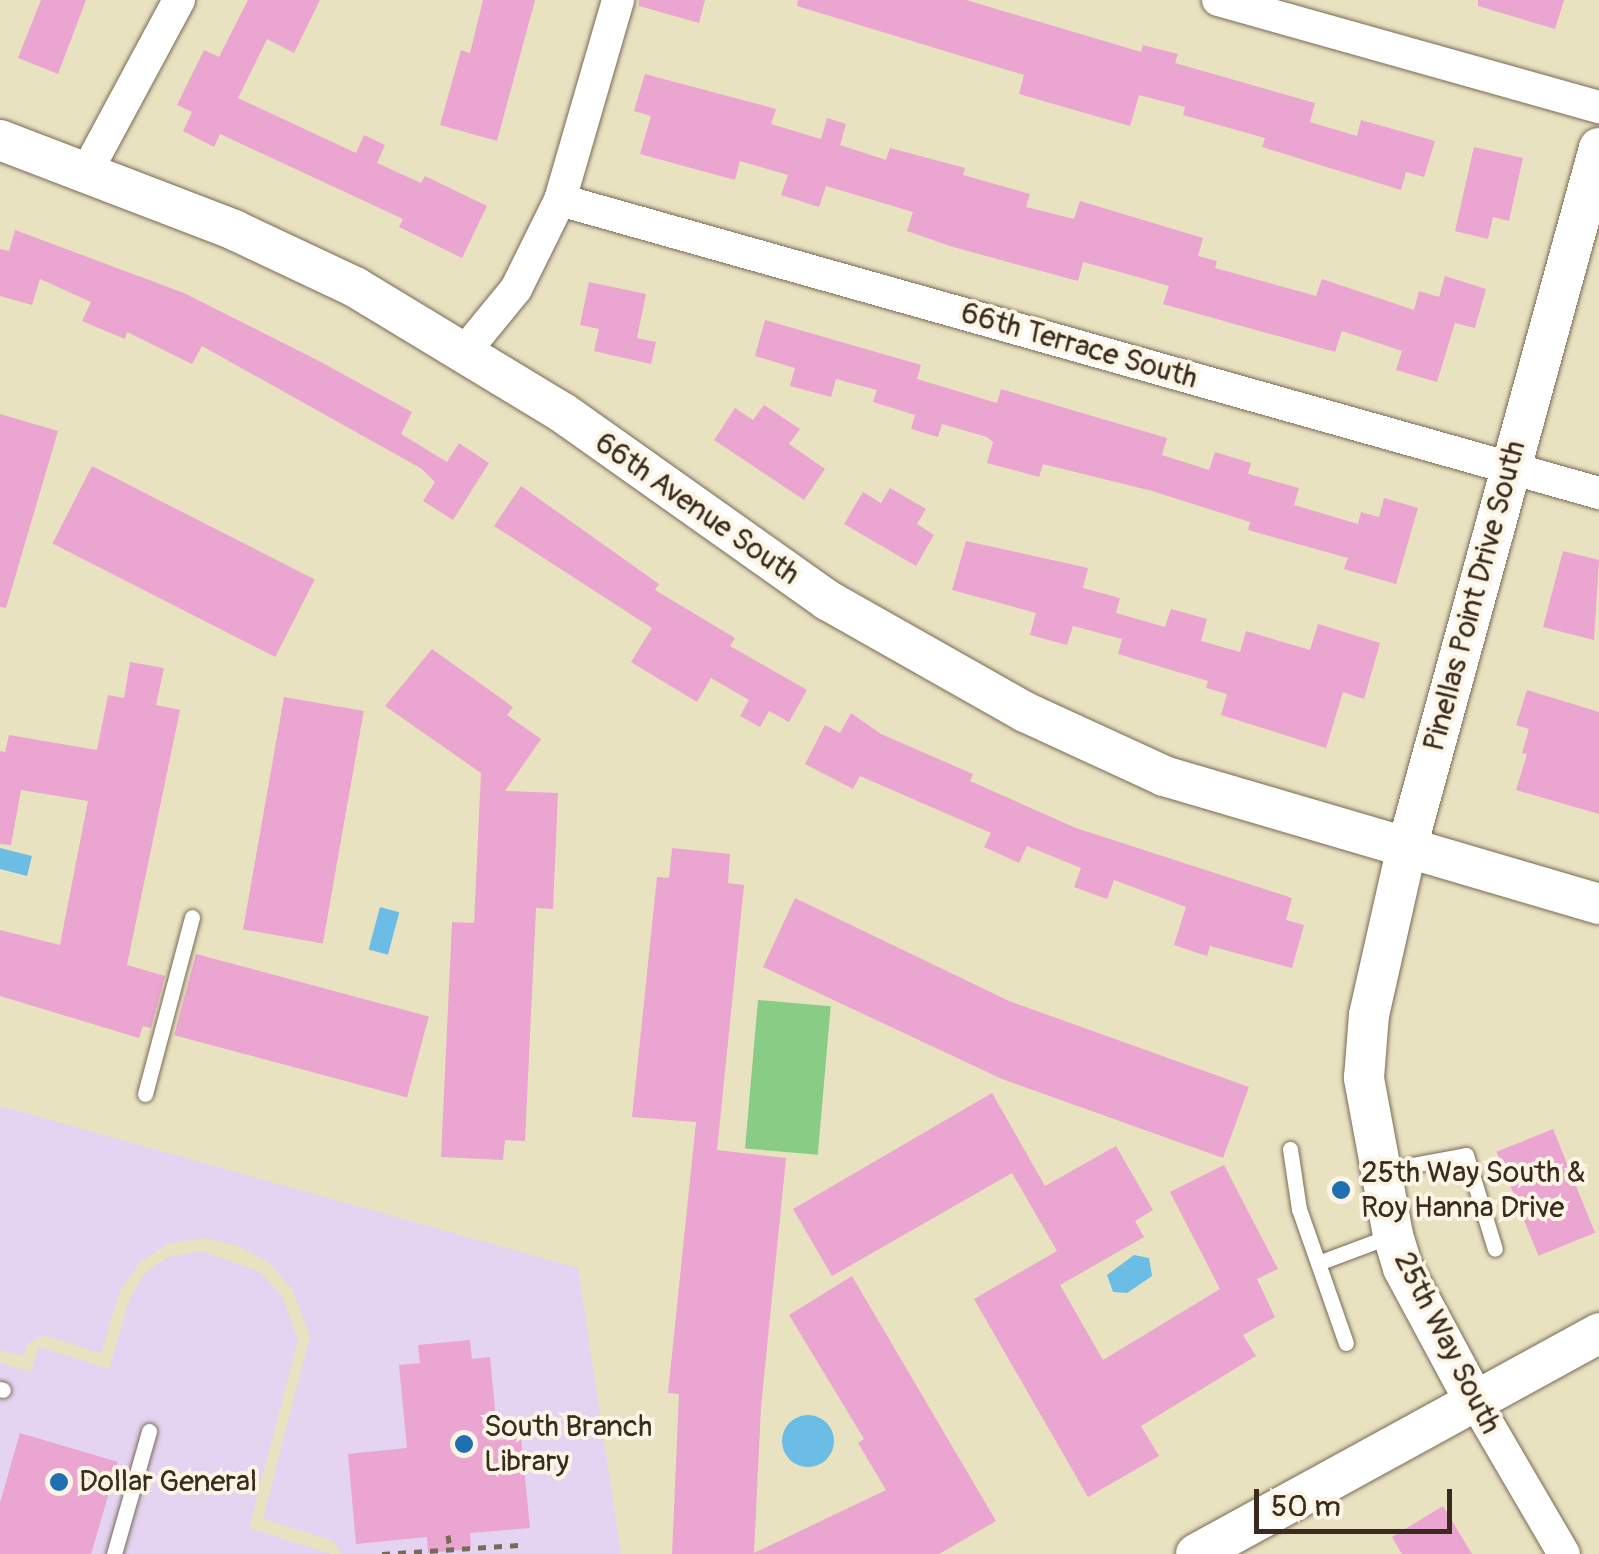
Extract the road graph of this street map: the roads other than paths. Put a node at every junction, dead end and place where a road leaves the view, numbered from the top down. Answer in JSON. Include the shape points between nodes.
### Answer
{"nodes":[{"id":1,"x":179,"y":0,"type":"edge"},
{"id":2,"x":618,"y":0,"type":"edge"},
{"id":3,"x":1218,"y":0,"type":"edge"},
{"id":4,"x":1599,"y":107,"type":"edge"},
{"id":5,"x":0,"y":140,"type":"edge"},
{"id":6,"x":1599,"y":148,"type":"edge"},
{"id":7,"x":87,"y":172,"type":"junction"},
{"id":8,"x":560,"y":200,"type":"junction"},
{"id":9,"x":466,"y":350,"type":"junction"},
{"id":10,"x":1510,"y":468,"type":"junction"},
{"id":11,"x":1599,"y":493,"type":"edge"},
{"id":12,"x":1406,"y":851,"type":"junction"},
{"id":13,"x":1599,"y":904,"type":"edge"},
{"id":14,"x":192,"y":917,"type":"dead end"},
{"id":15,"x":145,"y":1094,"type":"dead end"},
{"id":16,"x":1290,"y":1149,"type":"dead end"},
{"id":17,"x":1377,"y":1172,"type":"junction"},
{"id":18,"x":1393,"y":1235,"type":"junction"},
{"id":19,"x":1495,"y":1249,"type":"dead end"},
{"id":20,"x":1318,"y":1263,"type":"junction"},
{"id":21,"x":1599,"y":1333,"type":"edge"},
{"id":22,"x":1346,"y":1343,"type":"dead end"},
{"id":23,"x":1474,"y":1400,"type":"junction"},
{"id":24,"x":150,"y":1431,"type":"dead end"},
{"id":25,"x":114,"y":1554,"type":"edge"},
{"id":26,"x":1196,"y":1554,"type":"edge"},
{"id":27,"x":1564,"y":1554,"type":"edge"}],
"edges":[{"from":1,"to":7,"type":"street"},
{"from":2,"to":8,"type":"street"},
{"from":3,"to":4,"type":"street"},
{"from":5,"to":7,"type":"street","name":"66th Avenue South"},
{"from":6,"to":10,"type":"street","name":"Pinellas Point Drive South"},
{"from":7,"to":9,"type":"street","name":"66th Avenue South","via":[[338,278]]},
{"from":8,"to":9,"type":"street","via":[[516,289]]},
{"from":8,"to":10,"type":"street","name":"66th Terrace South"},
{"from":9,"to":12,"type":"street","name":"66th Avenue South","via":[[812,591],[1025,712],[1164,776]]},
{"from":10,"to":11,"type":"street","name":"66th Terrace South"},
{"from":10,"to":12,"type":"street","name":"Pinellas Point Drive South"},
{"from":12,"to":13,"type":"street"},
{"from":12,"to":17,"type":"street","name":"25th Way South","via":[[1370,1016],[1364,1078]]},
{"from":14,"to":15,"type":"lane"},
{"from":16,"to":20,"type":"lane","via":[[1299,1209]]},
{"from":17,"to":18,"type":"street","name":"25th Way South"},
{"from":17,"to":19,"type":"lane","via":[[1466,1155]]},
{"from":18,"to":20,"type":"lane","name":"25th Way South"},
{"from":18,"to":23,"type":"street","name":"25th Way South","via":[[1403,1268]]},
{"from":20,"to":22,"type":"lane"},
{"from":21,"to":23,"type":"street"},
{"from":23,"to":26,"type":"street"},
{"from":23,"to":27,"type":"street","name":"25th Way South"},
{"from":24,"to":25,"type":"lane"}]}
